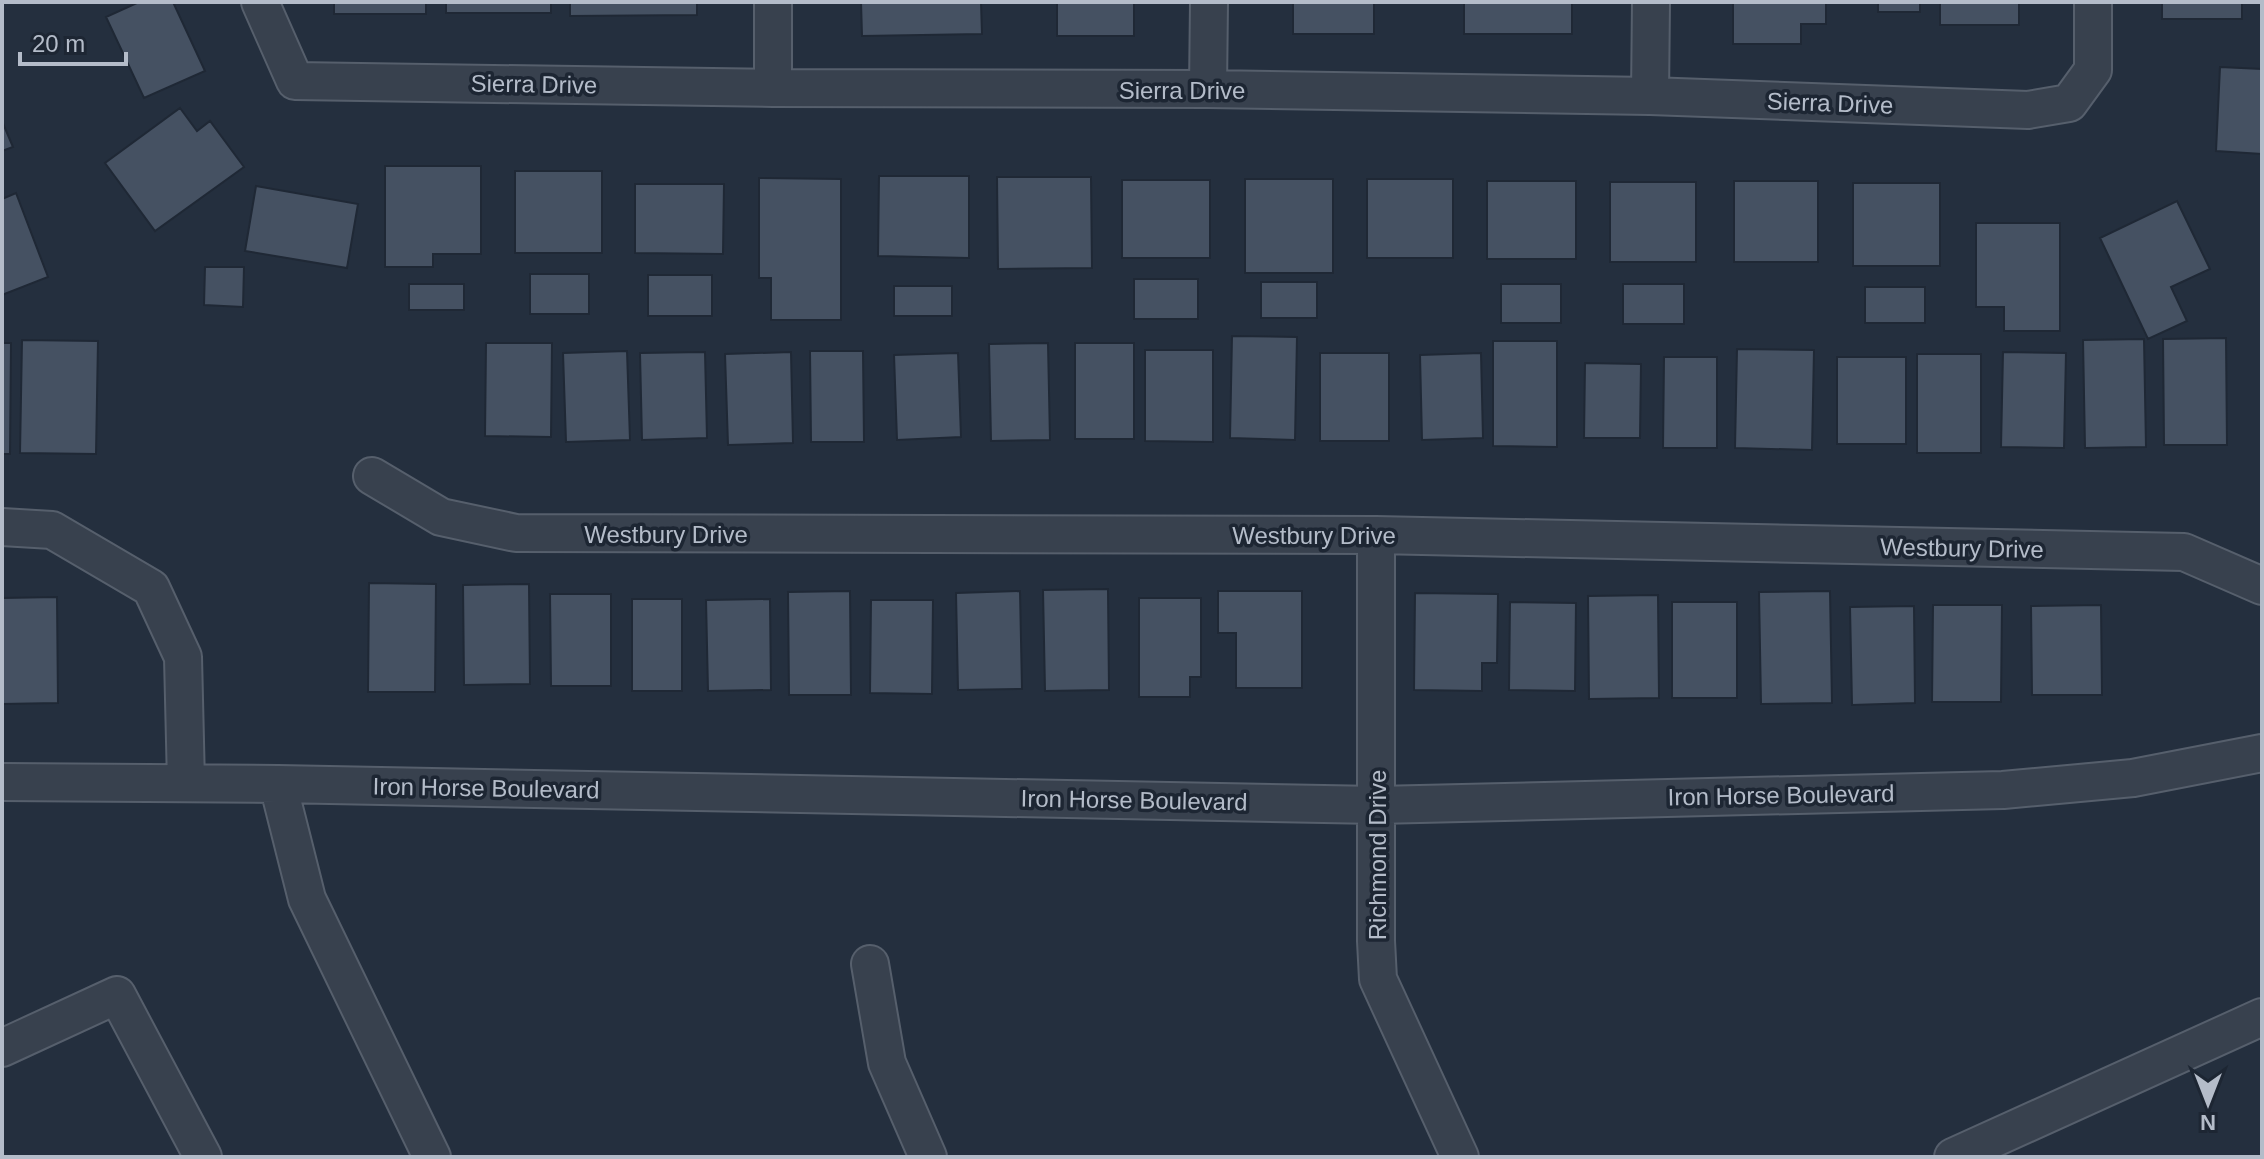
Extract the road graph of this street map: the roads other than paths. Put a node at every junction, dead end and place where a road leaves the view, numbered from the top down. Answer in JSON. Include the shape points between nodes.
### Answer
{"nodes":[{"id":1,"x":260,"y":2,"type":"edge"},
{"id":2,"x":773,"y":2,"type":"edge"},
{"id":3,"x":1209,"y":2,"type":"edge"},
{"id":4,"x":1651,"y":2,"type":"edge"},
{"id":5,"x":2093,"y":2,"type":"edge"},
{"id":6,"x":773,"y":88,"type":"junction"},
{"id":7,"x":1208,"y":89,"type":"junction"},
{"id":8,"x":1650,"y":96,"type":"junction"},
{"id":9,"x":372,"y":476,"type":"dead end"},
{"id":10,"x":2,"y":527,"type":"edge"},
{"id":11,"x":1376,"y":535,"type":"junction"},
{"id":12,"x":2262,"y":586,"type":"edge"},
{"id":13,"x":2262,"y":753,"type":"edge"},
{"id":14,"x":2,"y":782,"type":"edge"},
{"id":15,"x":186,"y":783,"type":"junction"},
{"id":16,"x":278,"y":784,"type":"junction"},
{"id":17,"x":1377,"y":805,"type":"junction"},
{"id":18,"x":870,"y":964,"type":"dead end"},
{"id":19,"x":2262,"y":1017,"type":"edge"},
{"id":20,"x":2,"y":1048,"type":"edge"},
{"id":21,"x":203,"y":1157,"type":"edge"},
{"id":22,"x":432,"y":1157,"type":"edge"},
{"id":23,"x":928,"y":1157,"type":"edge"},
{"id":24,"x":1460,"y":1157,"type":"edge"},
{"id":25,"x":1953,"y":1157,"type":"edge"}],
"edges":[{"from":1,"to":6,"type":"street","name":"Sierra Drive","via":[[295,81]]},
{"from":2,"to":6,"type":"street"},
{"from":3,"to":7,"type":"street"},
{"from":4,"to":8,"type":"street"},
{"from":5,"to":8,"type":"street","name":"Sierra Drive","via":[[2093,70],[2069,103],[2028,110]]},
{"from":6,"to":7,"type":"street","name":"Sierra Drive"},
{"from":7,"to":8,"type":"street","name":"Sierra Drive"},
{"from":9,"to":11,"type":"street","name":"Westbury Drive","via":[[441,517],[516,533]]},
{"from":10,"to":15,"type":"street","via":[[52,530],[151,588],[183,657]]},
{"from":11,"to":12,"type":"street","name":"Westbury Drive","via":[[2184,552]]},
{"from":11,"to":17,"type":"street","name":"Richmond Drive"},
{"from":13,"to":17,"type":"street","name":"Iron Horse Boulevard","via":[[2133,778],[2003,790]]},
{"from":14,"to":15,"type":"street","name":"Iron Horse Boulevard"},
{"from":15,"to":16,"type":"street","name":"Iron Horse Boulevard"},
{"from":16,"to":17,"type":"street","name":"Iron Horse Boulevard"},
{"from":16,"to":22,"type":"street","via":[[307,899]]},
{"from":17,"to":24,"type":"street","name":"Richmond Drive","via":[[1378,979]]},
{"from":18,"to":23,"type":"street","via":[[887,1063]]},
{"from":19,"to":25,"type":"street"},
{"from":20,"to":21,"type":"street","via":[[117,995]]}]}
